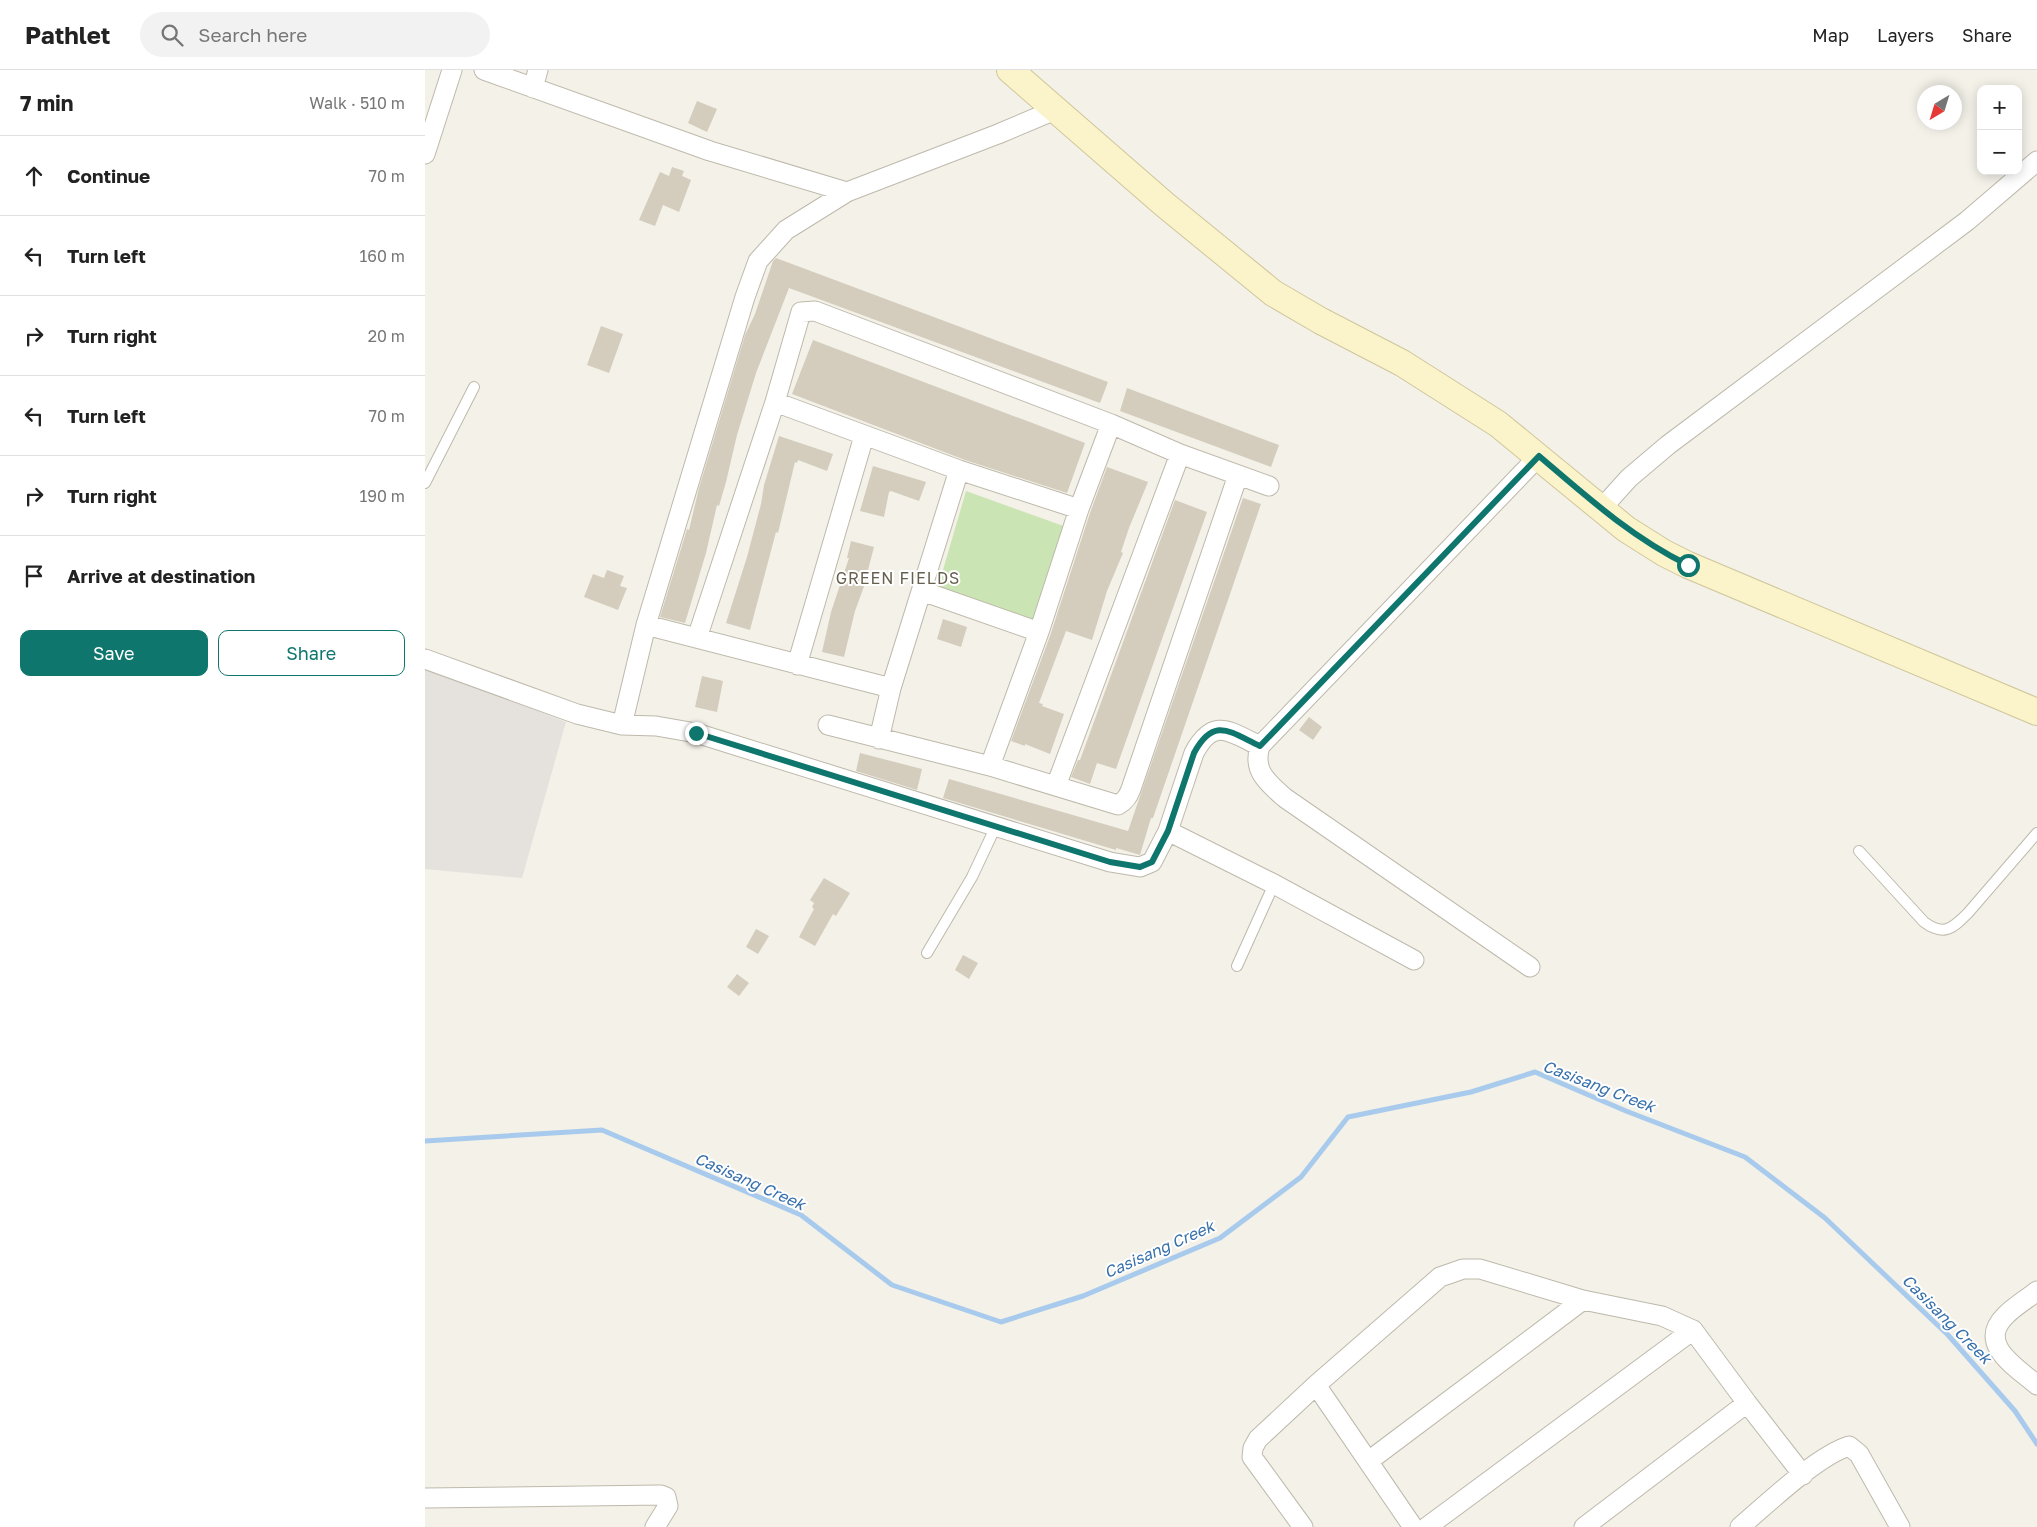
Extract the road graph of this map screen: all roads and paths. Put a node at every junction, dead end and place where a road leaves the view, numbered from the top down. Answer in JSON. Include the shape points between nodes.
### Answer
{"nodes":[{"id":1,"x":452,"y":70,"type":"edge"},
{"id":2,"x":484,"y":70,"type":"edge"},
{"id":3,"x":1010,"y":70,"type":"edge"},
{"id":4,"x":536,"y":79,"type":"edge"},
{"id":5,"x":1055,"y":110,"type":"junction"},
{"id":6,"x":425,"y":154,"type":"edge"},
{"id":7,"x":2037,"y":161,"type":"edge"},
{"id":8,"x":847,"y":192,"type":"junction"},
{"id":9,"x":474,"y":388,"type":"dead end"},
{"id":10,"x":775,"y":402,"type":"junction"},
{"id":11,"x":1111,"y":424,"type":"junction"},
{"id":12,"x":864,"y":436,"type":"junction"},
{"id":13,"x":1181,"y":454,"type":"junction"},
{"id":14,"x":1539,"y":456,"type":"junction"},
{"id":15,"x":959,"y":470,"type":"junction"},
{"id":16,"x":1238,"y":475,"type":"junction"},
{"id":17,"x":425,"y":483,"type":"edge"},
{"id":18,"x":1269,"y":486,"type":"dead end"},
{"id":19,"x":1079,"y":509,"type":"junction"},
{"id":20,"x":1601,"y":509,"type":"junction"},
{"id":21,"x":922,"y":591,"type":"junction"},
{"id":22,"x":646,"y":626,"type":"junction"},
{"id":23,"x":1039,"y":632,"type":"junction"},
{"id":24,"x":697,"y":638,"type":"junction"},
{"id":25,"x":425,"y":659,"type":"edge"},
{"id":26,"x":797,"y":665,"type":"junction"},
{"id":27,"x":891,"y":688,"type":"junction"},
{"id":28,"x":2034,"y":708,"type":"edge"},
{"id":29,"x":623,"y":725,"type":"junction"},
{"id":30,"x":828,"y":725,"type":"dead end"},
{"id":31,"x":879,"y":739,"type":"junction"},
{"id":32,"x":1260,"y":746,"type":"junction"},
{"id":33,"x":990,"y":766,"type":"junction"},
{"id":34,"x":1056,"y":786,"type":"junction"},
{"id":35,"x":996,"y":826,"type":"junction"},
{"id":36,"x":1168,"y":831,"type":"junction"},
{"id":37,"x":2037,"y":833,"type":"edge"},
{"id":38,"x":1859,"y":851,"type":"dead end"},
{"id":39,"x":1274,"y":884,"type":"junction"},
{"id":40,"x":927,"y":953,"type":"dead end"},
{"id":41,"x":1414,"y":960,"type":"dead end"},
{"id":42,"x":1237,"y":966,"type":"dead end"},
{"id":43,"x":1530,"y":968,"type":"dead end"},
{"id":44,"x":2037,"y":1291,"type":"edge"},
{"id":45,"x":1583,"y":1300,"type":"junction"},
{"id":46,"x":1693,"y":1330,"type":"junction"},
{"id":47,"x":1316,"y":1384,"type":"junction"},
{"id":48,"x":2037,"y":1385,"type":"edge"},
{"id":49,"x":1747,"y":1403,"type":"junction"},
{"id":50,"x":1369,"y":1460,"type":"junction"},
{"id":51,"x":1803,"y":1475,"type":"junction"},
{"id":52,"x":425,"y":1498,"type":"edge"},
{"id":53,"x":655,"y":1527,"type":"edge"},
{"id":54,"x":1303,"y":1527,"type":"edge"},
{"id":55,"x":1413,"y":1527,"type":"edge"},
{"id":56,"x":1427,"y":1527,"type":"edge"},
{"id":57,"x":1584,"y":1527,"type":"edge"},
{"id":58,"x":1740,"y":1527,"type":"edge"},
{"id":59,"x":1900,"y":1527,"type":"edge"}],
"edges":[{"from":1,"to":6,"type":"street"},
{"from":2,"to":4,"type":"street"},
{"from":3,"to":5,"type":"street"},
{"from":4,"to":8,"type":"street","via":[[710,150]]},
{"from":5,"to":8,"type":"street"},
{"from":5,"to":14,"type":"street","via":[[1273,293],[1402,363],[1498,424]]},
{"from":7,"to":20,"type":"street","via":[[1960,227],[1668,445],[1629,478]]},
{"from":8,"to":22,"type":"street","via":[[786,230],[758,262]]},
{"from":9,"to":17,"type":"lane"},
{"from":10,"to":11,"type":"street","via":[[801,312],[815,311]]},
{"from":10,"to":12,"type":"street"},
{"from":10,"to":24,"type":"street"},
{"from":11,"to":13,"type":"street"},
{"from":11,"to":19,"type":"street"},
{"from":12,"to":15,"type":"street"},
{"from":12,"to":26,"type":"street"},
{"from":13,"to":16,"type":"street"},
{"from":13,"to":34,"type":"street"},
{"from":14,"to":20,"type":"street"},
{"from":14,"to":32,"type":"street"},
{"from":15,"to":19,"type":"street"},
{"from":15,"to":21,"type":"street"},
{"from":16,"to":18,"type":"street"},
{"from":16,"to":34,"type":"street","via":[[1127,799],[1118,805]]},
{"from":19,"to":23,"type":"street"},
{"from":20,"to":28,"type":"street","via":[[1645,542],[1688,565]]},
{"from":21,"to":23,"type":"street"},
{"from":21,"to":27,"type":"street"},
{"from":22,"to":24,"type":"street"},
{"from":22,"to":29,"type":"street"},
{"from":23,"to":33,"type":"street"},
{"from":24,"to":26,"type":"street"},
{"from":25,"to":29,"type":"street","via":[[577,714]]},
{"from":26,"to":27,"type":"street"},
{"from":27,"to":31,"type":"street"},
{"from":29,"to":35,"type":"street","via":[[656,726],[696,733]]},
{"from":30,"to":31,"type":"street"},
{"from":31,"to":33,"type":"street"},
{"from":32,"to":36,"type":"street","via":[[1223,729],[1207,735],[1194,753]]},
{"from":32,"to":43,"type":"street","via":[[1256,758],[1259,767],[1269,783],[1285,798]]},
{"from":33,"to":34,"type":"street"},
{"from":35,"to":36,"type":"street","via":[[1110,862],[1140,867],[1152,862]]},
{"from":35,"to":40,"type":"lane","via":[[972,877]]},
{"from":36,"to":39,"type":"street"},
{"from":37,"to":38,"type":"lane","via":[[1968,913],[1945,930],[1924,922]]},
{"from":39,"to":41,"type":"street"},
{"from":39,"to":42,"type":"lane"},
{"from":44,"to":48,"type":"street","via":[[2005,1316],[1995,1331],[1995,1343],[2006,1359]]},
{"from":45,"to":46,"type":"street","via":[[1662,1316]]},
{"from":45,"to":47,"type":"street","via":[[1480,1269],[1450,1272],[1440,1277]]},
{"from":45,"to":50,"type":"street"},
{"from":46,"to":49,"type":"street"},
{"from":46,"to":56,"type":"street"},
{"from":47,"to":50,"type":"street"},
{"from":47,"to":54,"type":"street","via":[[1259,1439],[1252,1452],[1252,1457]]},
{"from":49,"to":51,"type":"street"},
{"from":49,"to":57,"type":"street"},
{"from":50,"to":55,"type":"street"},
{"from":51,"to":58,"type":"street"},
{"from":51,"to":59,"type":"street","via":[[1839,1449],[1849,1446],[1859,1454]]},
{"from":52,"to":53,"type":"street","via":[[661,1495],[666,1497],[668,1506]]}]}
